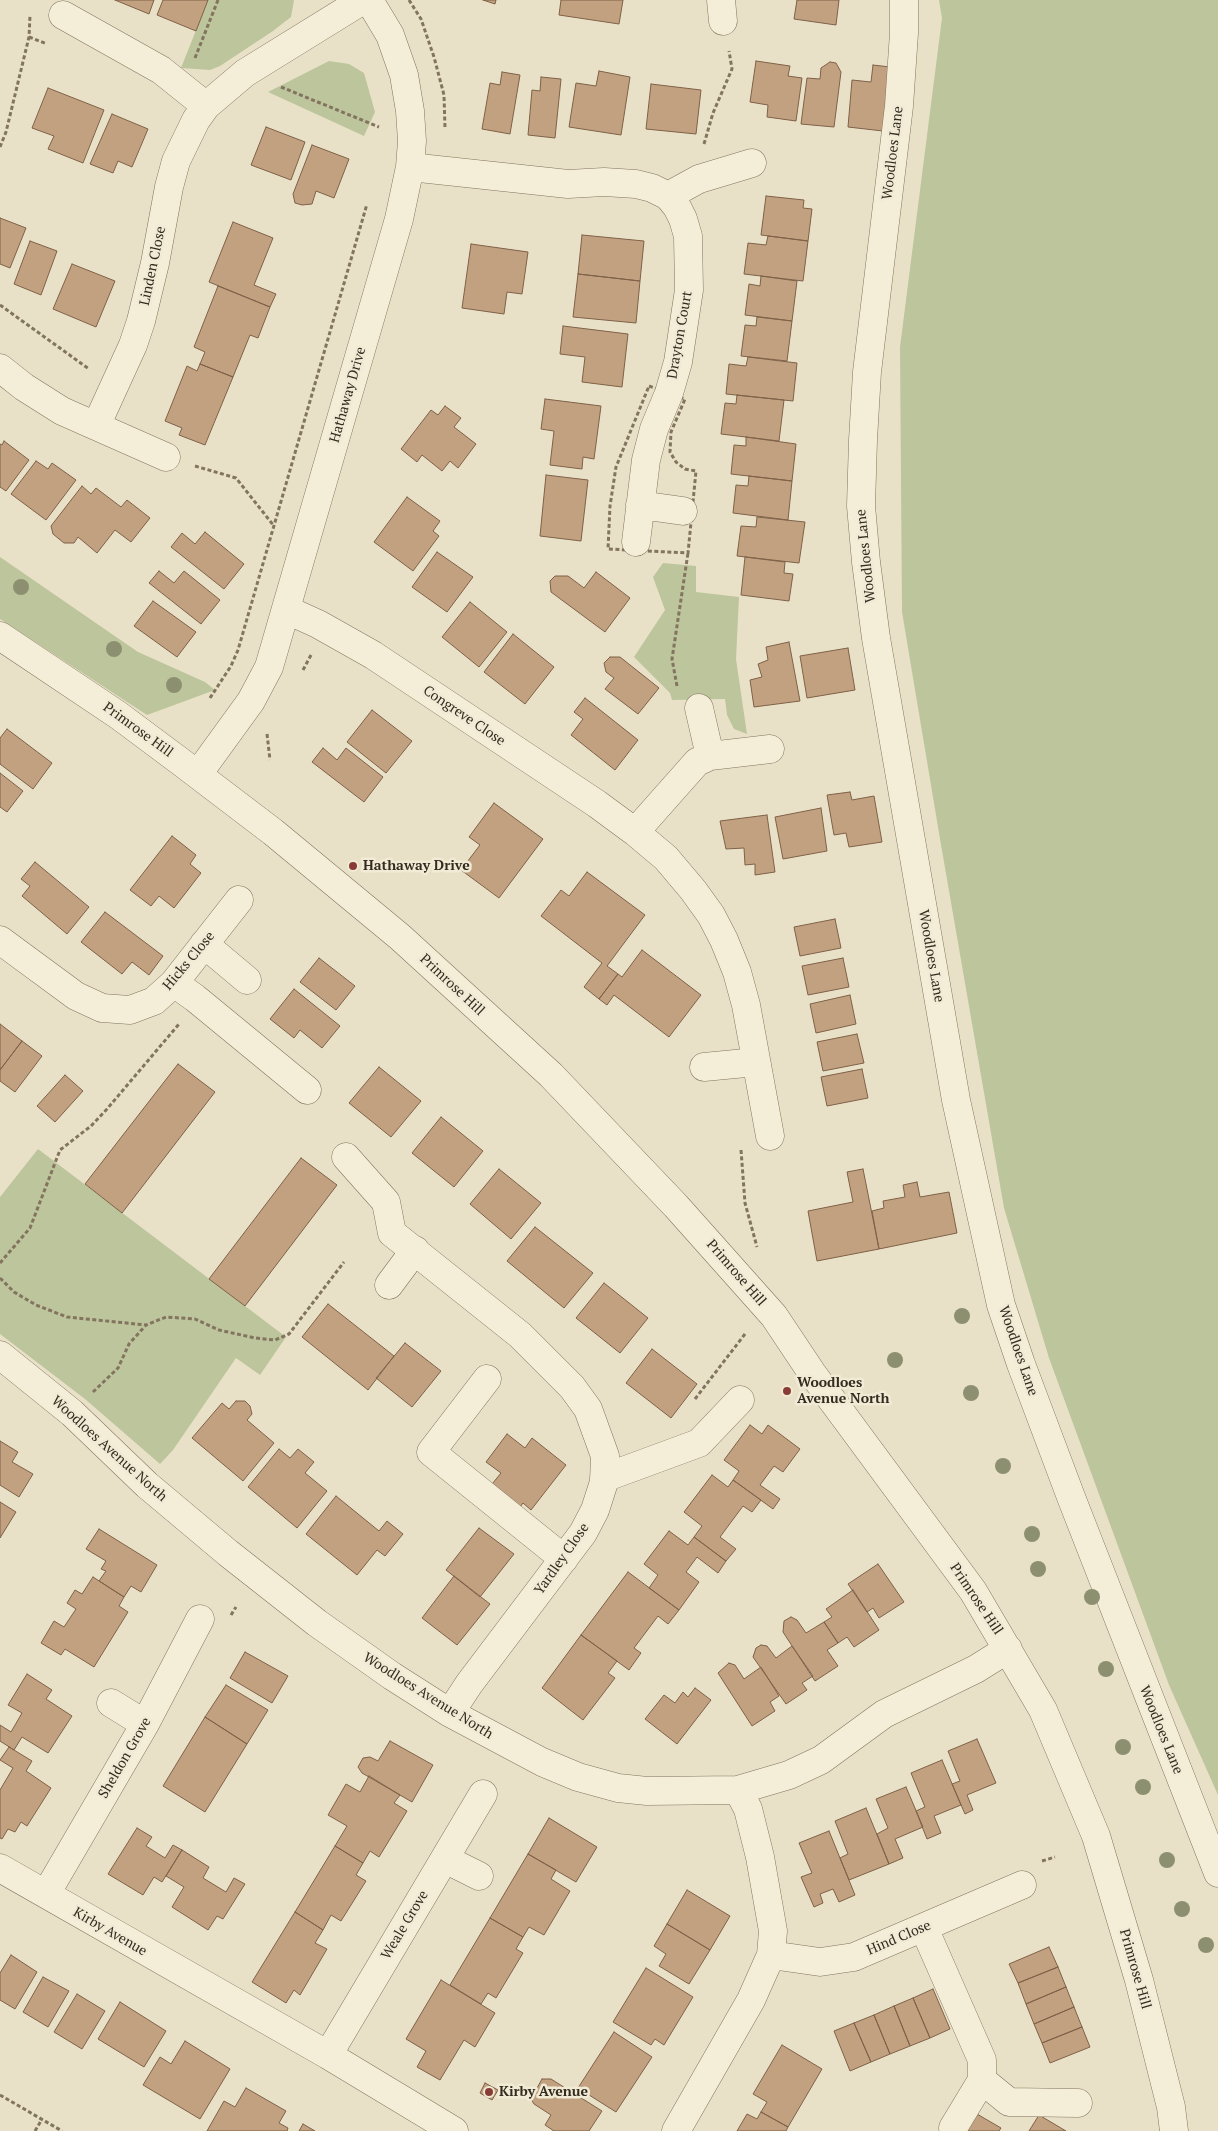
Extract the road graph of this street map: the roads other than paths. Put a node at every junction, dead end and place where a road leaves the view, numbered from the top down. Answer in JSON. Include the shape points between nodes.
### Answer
{"nodes":[{"id":1,"x":363,"y":0,"type":"edge"},
{"id":2,"x":369,"y":0,"type":"edge"},
{"id":3,"x":904,"y":0,"type":"edge"},
{"id":4,"x":63,"y":16,"type":"dead end"},
{"id":5,"x":206,"y":106,"type":"junction"},
{"id":6,"x":752,"y":163,"type":"dead end"},
{"id":7,"x":410,"y":167,"type":"junction"},
{"id":8,"x":668,"y":196,"type":"junction"},
{"id":9,"x":0,"y":368,"type":"edge"},
{"id":10,"x":96,"y":426,"type":"junction"},
{"id":11,"x":166,"y":457,"type":"road end"},
{"id":12,"x":640,"y":505,"type":"junction"},
{"id":13,"x":684,"y":511,"type":"dead end"},
{"id":14,"x":636,"y":542,"type":"dead end"},
{"id":15,"x":287,"y":610,"type":"junction"},
{"id":16,"x":0,"y":636,"type":"edge"},
{"id":17,"x":689,"y":701,"type":"road end"},
{"id":18,"x":770,"y":749,"type":"dead end"},
{"id":19,"x":710,"y":756,"type":"junction"},
{"id":20,"x":198,"y":774,"type":"junction"},
{"id":21,"x":635,"y":832,"type":"junction"},
{"id":22,"x":239,"y":900,"type":"dead end"},
{"id":23,"x":0,"y":940,"type":"edge"},
{"id":24,"x":204,"y":944,"type":"junction"},
{"id":25,"x":247,"y":980,"type":"dead end"},
{"id":26,"x":185,"y":990,"type":"junction"},
{"id":27,"x":756,"y":1062,"type":"junction"},
{"id":28,"x":704,"y":1067,"type":"dead end"},
{"id":29,"x":307,"y":1090,"type":"dead end"},
{"id":30,"x":770,"y":1136,"type":"road end"},
{"id":31,"x":346,"y":1157,"type":"dead end"},
{"id":32,"x":415,"y":1250,"type":"junction"},
{"id":33,"x":389,"y":1285,"type":"dead end"},
{"id":34,"x":0,"y":1355,"type":"edge"},
{"id":35,"x":487,"y":1379,"type":"dead end"},
{"id":36,"x":740,"y":1400,"type":"dead end"},
{"id":37,"x":604,"y":1478,"type":"junction"},
{"id":38,"x":564,"y":1559,"type":"junction"},
{"id":39,"x":200,"y":1619,"type":"dead end"},
{"id":40,"x":1008,"y":1649,"type":"junction"},
{"id":41,"x":112,"y":1703,"type":"dead end"},
{"id":42,"x":450,"y":1713,"type":"junction"},
{"id":43,"x":145,"y":1724,"type":"junction"},
{"id":44,"x":738,"y":1790,"type":"junction"},
{"id":45,"x":483,"y":1794,"type":"dead end"},
{"id":46,"x":445,"y":1859,"type":"junction"},
{"id":47,"x":0,"y":1868,"type":"edge"},
{"id":48,"x":1218,"y":1873,"type":"edge"},
{"id":49,"x":479,"y":1876,"type":"dead end"},
{"id":50,"x":1022,"y":1885,"type":"dead end"},
{"id":51,"x":46,"y":1894,"type":"junction"},
{"id":52,"x":924,"y":1928,"type":"junction"},
{"id":53,"x":771,"y":1955,"type":"junction"},
{"id":54,"x":328,"y":2055,"type":"junction"},
{"id":55,"x":982,"y":2080,"type":"junction"},
{"id":56,"x":1078,"y":2104,"type":"dead end"},
{"id":57,"x":953,"y":2128,"type":"dead end"},
{"id":58,"x":454,"y":2131,"type":"edge"},
{"id":59,"x":676,"y":2131,"type":"edge"},
{"id":60,"x":1174,"y":2131,"type":"edge"}],
"edges":[{"from":1,"to":5,"type":"street","name":"Linden Close","via":[[246,73]]},
{"from":2,"to":7,"type":"street","name":"Hathaway Drive","via":[[390,35],[404,74],[412,141]]},
{"from":3,"to":48,"type":"street","name":"Woodloes Lane","via":[[899,106],[867,372],[863,440],[861,506],[876,638],[956,1100],[1001,1305],[1078,1515]]},
{"from":4,"to":5,"type":"street","via":[[161,70]]},
{"from":5,"to":10,"type":"street","name":"Linden Close","via":[[176,161],[141,321]]},
{"from":6,"to":8,"type":"street","via":[[699,179]]},
{"from":7,"to":8,"type":"street","via":[[568,184],[636,184]]},
{"from":7,"to":15,"type":"street","name":"Hathaway Drive","via":[[385,271]]},
{"from":8,"to":12,"type":"street","name":"Drayton Court","via":[[683,218],[688,236],[690,290],[678,362],[654,429]]},
{"from":9,"to":10,"type":"street","via":[[62,410]]},
{"from":10,"to":11,"type":"street"},
{"from":12,"to":13,"type":"street"},
{"from":12,"to":14,"type":"street","name":"Drayton Court"},
{"from":15,"to":20,"type":"street","name":"Hathaway Drive","via":[[269,667],[251,701]]},
{"from":15,"to":21,"type":"street","name":"Congreve Close","via":[[373,656]]},
{"from":16,"to":20,"type":"street","name":"Primrose Hill","via":[[118,715]]},
{"from":17,"to":19,"type":"street"},
{"from":18,"to":19,"type":"street"},
{"from":19,"to":21,"type":"street","via":[[697,762]]},
{"from":20,"to":40,"type":"street","name":"Primrose Hill","via":[[407,943],[550,1075],[676,1206],[774,1316],[972,1591]]},
{"from":21,"to":27,"type":"street","name":"Congreve Close","via":[[666,858],[711,915],[737,972]]},
{"from":22,"to":24,"type":"street","name":"Hicks Close"},
{"from":23,"to":26,"type":"street","name":"Hicks Close","via":[[76,996],[102,1008],[130,1010]]},
{"from":24,"to":25,"type":"street"},
{"from":24,"to":26,"type":"street","name":"Hicks Close"},
{"from":26,"to":29,"type":"street"},
{"from":27,"to":28,"type":"street"},
{"from":27,"to":30,"type":"street","name":"Congreve Close"},
{"from":31,"to":32,"type":"street","name":"Yardley Close","via":[[386,1202],[392,1233]]},
{"from":32,"to":33,"type":"street"},
{"from":32,"to":37,"type":"street","name":"Yardley Close","via":[[520,1335],[572,1387],[588,1409],[595,1426],[605,1456]]},
{"from":34,"to":42,"type":"street","name":"Woodloes Avenue North","via":[[72,1412],[147,1485],[234,1559],[353,1649]]},
{"from":35,"to":38,"type":"street","via":[[432,1452]]},
{"from":36,"to":37,"type":"street","via":[[699,1443]]},
{"from":37,"to":38,"type":"street","name":"Yardley Close","via":[[595,1510]]},
{"from":38,"to":42,"type":"street","name":"Yardley Close"},
{"from":39,"to":43,"type":"street","name":"Sheldon Grove"},
{"from":40,"to":44,"type":"street","name":"Woodloes Avenue North","via":[[976,1669],[884,1714],[821,1760],[789,1775]]},
{"from":40,"to":60,"type":"street","name":"Primrose Hill","via":[[1043,1710],[1096,1836],[1139,1980]]},
{"from":41,"to":43,"type":"street"},
{"from":42,"to":44,"type":"street","name":"Woodloes Avenue North","via":[[542,1762],[618,1788],[647,1791]]},
{"from":43,"to":51,"type":"street","name":"Sheldon Grove"},
{"from":44,"to":53,"type":"street","via":[[748,1809],[760,1857],[773,1931]]},
{"from":45,"to":46,"type":"street","name":"Weale Grove"},
{"from":46,"to":49,"type":"street"},
{"from":46,"to":54,"type":"street","name":"Weale Grove"},
{"from":47,"to":51,"type":"street","name":"Kirby Avenue"},
{"from":50,"to":52,"type":"street","name":"Hind Close"},
{"from":51,"to":54,"type":"street","name":"Kirby Avenue"},
{"from":52,"to":53,"type":"street","name":"Hind Close","via":[[854,1957],[833,1961],[806,1961]]},
{"from":52,"to":55,"type":"street","via":[[982,2060]]},
{"from":53,"to":59,"type":"street","via":[[751,2000]]},
{"from":54,"to":58,"type":"street","name":"Kirby Avenue"},
{"from":55,"to":56,"type":"street","via":[[1009,2102]]},
{"from":55,"to":57,"type":"street"}]}
